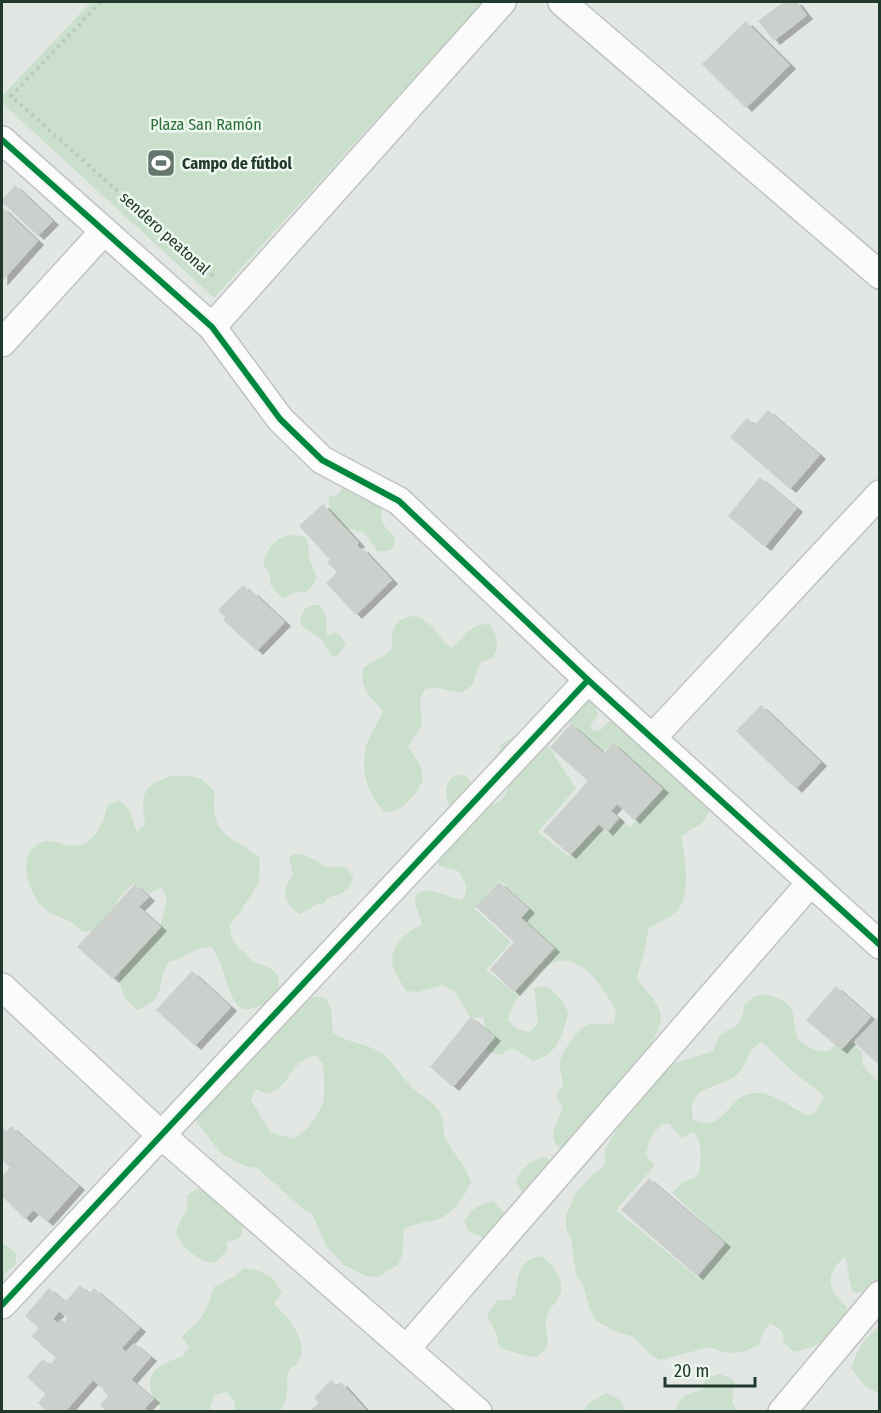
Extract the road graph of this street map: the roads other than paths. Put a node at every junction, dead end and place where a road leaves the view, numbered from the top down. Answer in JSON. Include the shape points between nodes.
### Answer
{"nodes":[{"id":1,"x":502,"y":2,"type":"edge"},
{"id":2,"x":562,"y":2,"type":"edge"},
{"id":3,"x":2,"y":140,"type":"edge"},
{"id":4,"x":104,"y":231,"type":"junction"},
{"id":5,"x":879,"y":275,"type":"edge"},
{"id":6,"x":212,"y":327,"type":"junction"},
{"id":7,"x":2,"y":343,"type":"edge"},
{"id":8,"x":879,"y":494,"type":"edge"},
{"id":9,"x":588,"y":680,"type":"junction"},
{"id":10,"x":652,"y":738,"type":"junction"},
{"id":11,"x":811,"y":882,"type":"junction"},
{"id":12,"x":879,"y":945,"type":"edge"},
{"id":13,"x":2,"y":987,"type":"edge"},
{"id":14,"x":160,"y":1134,"type":"junction"},
{"id":15,"x":879,"y":1295,"type":"edge"},
{"id":16,"x":2,"y":1305,"type":"edge"},
{"id":17,"x":407,"y":1347,"type":"junction"},
{"id":18,"x":478,"y":1412,"type":"edge"},
{"id":19,"x":782,"y":1412,"type":"edge"}],
"edges":[{"from":1,"to":6,"type":"street"},
{"from":2,"to":5,"type":"street"},
{"from":3,"to":4,"type":"street"},
{"from":4,"to":6,"type":"street"},
{"from":4,"to":7,"type":"street"},
{"from":6,"to":9,"type":"street","via":[[280,419],[322,460],[399,501]]},
{"from":8,"to":10,"type":"street"},
{"from":9,"to":10,"type":"street"},
{"from":9,"to":14,"type":"street"},
{"from":10,"to":11,"type":"street"},
{"from":11,"to":12,"type":"street"},
{"from":11,"to":17,"type":"street"},
{"from":13,"to":14,"type":"street"},
{"from":14,"to":16,"type":"street"},
{"from":14,"to":17,"type":"street"},
{"from":15,"to":19,"type":"street"},
{"from":17,"to":18,"type":"street"}]}
